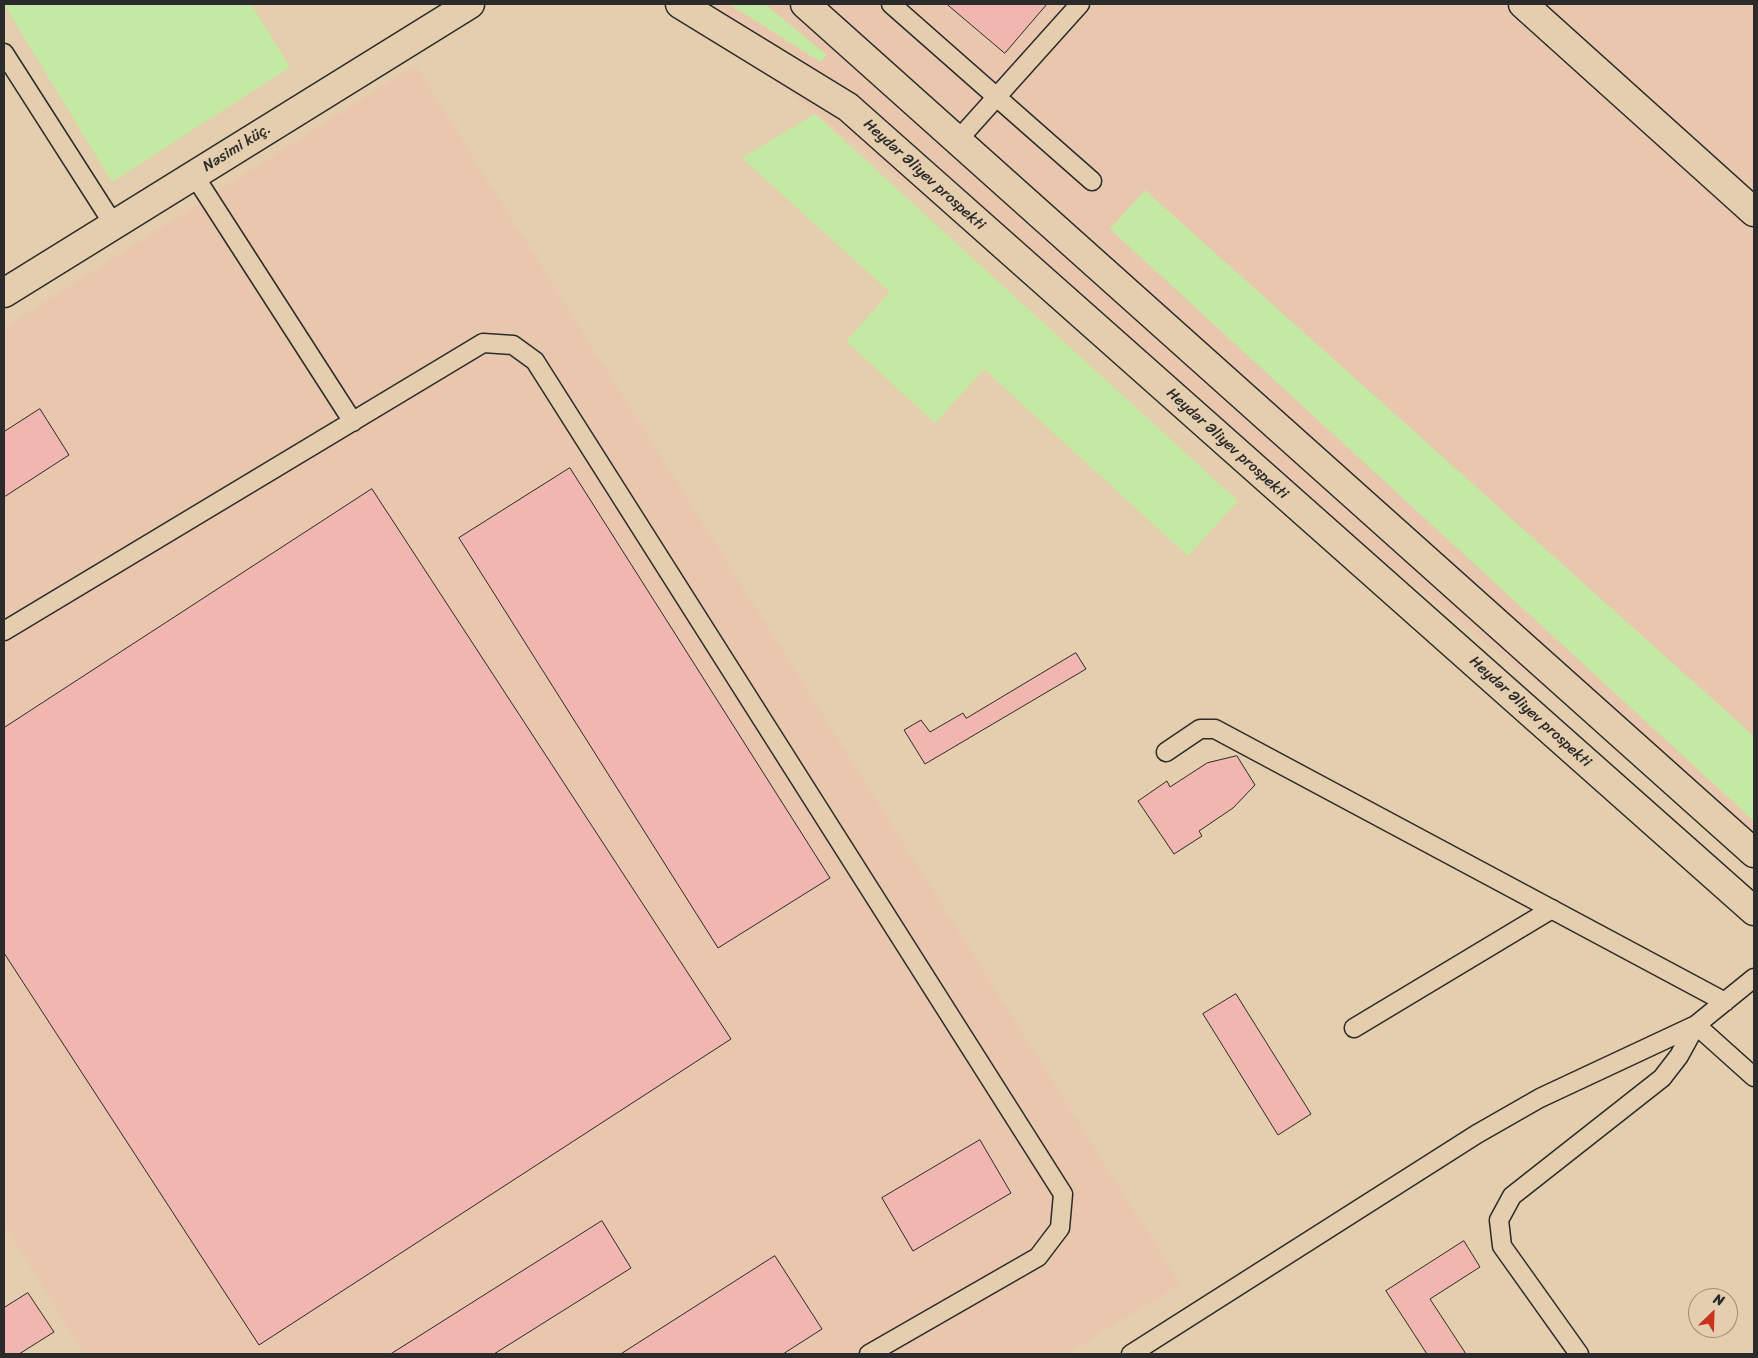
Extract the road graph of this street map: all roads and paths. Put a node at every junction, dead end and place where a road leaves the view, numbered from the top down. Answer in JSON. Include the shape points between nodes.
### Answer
{"nodes":[{"id":1,"x":470,"y":4,"type":"edge"},
{"id":2,"x":680,"y":4,"type":"edge"},
{"id":3,"x":805,"y":4,"type":"edge"},
{"id":4,"x":891,"y":4,"type":"edge"},
{"id":5,"x":1080,"y":4,"type":"edge"},
{"id":6,"x":1523,"y":4,"type":"edge"},
{"id":7,"x":4,"y":53,"type":"edge"},
{"id":8,"x":997,"y":98,"type":"junction"},
{"id":9,"x":957,"y":141,"type":"junction"},
{"id":10,"x":194,"y":175,"type":"junction"},
{"id":11,"x":1092,"y":181,"type":"dead end"},
{"id":12,"x":1754,"y":212,"type":"edge"},
{"id":13,"x":114,"y":225,"type":"junction"},
{"id":14,"x":4,"y":293,"type":"edge"},
{"id":15,"x":353,"y":422,"type":"junction"},
{"id":16,"x":4,"y":631,"type":"edge"},
{"id":17,"x":1166,"y":752,"type":"dead end"},
{"id":18,"x":1754,"y":853,"type":"edge"},
{"id":19,"x":1552,"y":909,"type":"junction"},
{"id":20,"x":1754,"y":911,"type":"edge"},
{"id":21,"x":1754,"y":978,"type":"edge"},
{"id":22,"x":1725,"y":1002,"type":"junction"},
{"id":23,"x":1696,"y":1025,"type":"junction"},
{"id":24,"x":1354,"y":1028,"type":"dead end"},
{"id":25,"x":1754,"y":1078,"type":"edge"},
{"id":26,"x":869,"y":1354,"type":"edge"},
{"id":27,"x":1131,"y":1354,"type":"edge"},
{"id":28,"x":1579,"y":1354,"type":"edge"}],
"edges":[{"from":1,"to":10,"type":"main road","name":"Nəsimi küç."},
{"from":2,"to":20,"type":"main road","name":"Heydər Əliyev prospekti","via":[[848,108]]},
{"from":3,"to":9,"type":"main road"},
{"from":4,"to":8,"type":"lane"},
{"from":5,"to":8,"type":"lane"},
{"from":6,"to":12,"type":"main road"},
{"from":7,"to":13,"type":"lane"},
{"from":8,"to":9,"type":"lane"},
{"from":8,"to":11,"type":"lane"},
{"from":9,"to":18,"type":"main road"},
{"from":10,"to":13,"type":"main road","name":"Nəsimi küç."},
{"from":10,"to":15,"type":"lane"},
{"from":13,"to":14,"type":"main road","name":"Nəsimi küç."},
{"from":15,"to":16,"type":"lane"},
{"from":15,"to":26,"type":"lane","via":[[483,343],[513,345],[535,361],[1063,1194],[1060,1228],[1038,1257]]},
{"from":17,"to":19,"type":"lane","via":[[1200,729],[1215,729]]},
{"from":19,"to":22,"type":"lane"},
{"from":19,"to":24,"type":"lane"},
{"from":21,"to":22,"type":"lane"},
{"from":22,"to":23,"type":"lane"},
{"from":23,"to":25,"type":"lane"},
{"from":23,"to":27,"type":"lane","via":[[1540,1098],[1477,1134]]},
{"from":23,"to":28,"type":"lane","via":[[1662,1078],[1512,1196],[1498,1220],[1502,1246]]}]}
